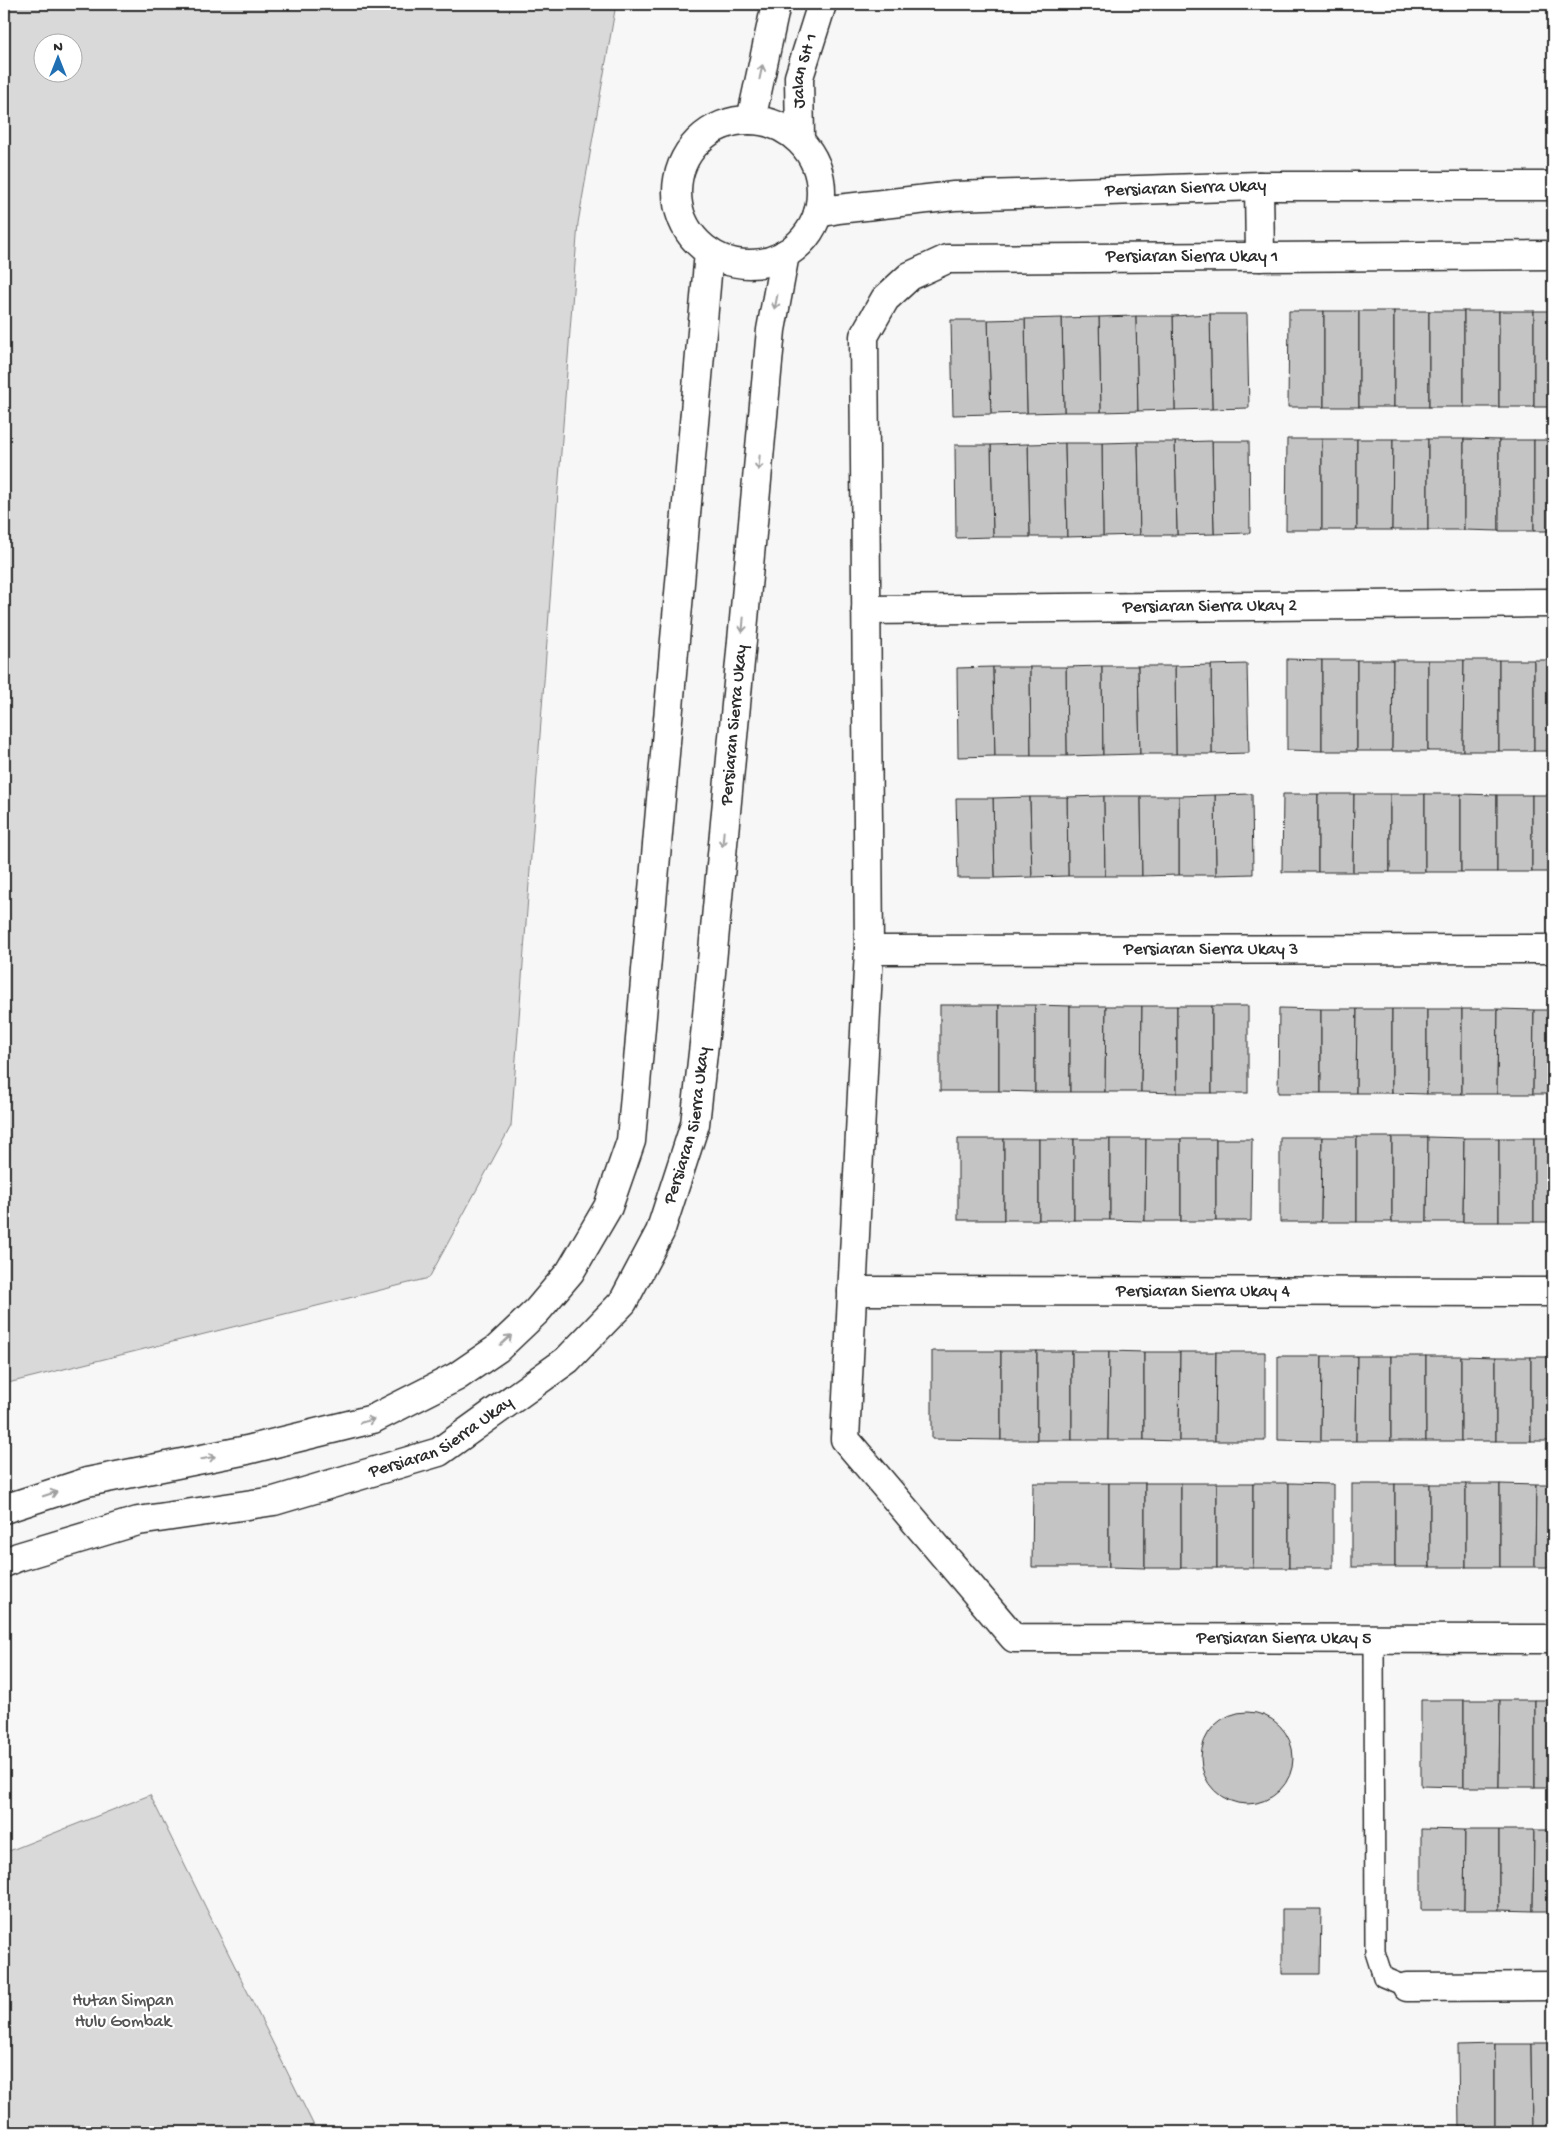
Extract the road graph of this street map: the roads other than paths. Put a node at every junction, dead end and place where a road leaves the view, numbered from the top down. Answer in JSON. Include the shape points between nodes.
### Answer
{"nodes":[{"id":1,"x":776,"y":4,"type":"edge"},
{"id":2,"x":822,"y":4,"type":"edge"},
{"id":3,"x":751,"y":120,"type":"junction"},
{"id":4,"x":800,"y":140,"type":"junction"},
{"id":5,"x":1259,"y":186,"type":"junction"},
{"id":6,"x":1553,"y":186,"type":"edge"},
{"id":7,"x":818,"y":213,"type":"junction"},
{"id":8,"x":709,"y":252,"type":"junction"},
{"id":9,"x":786,"y":254,"type":"junction"},
{"id":10,"x":1553,"y":255,"type":"edge"},
{"id":11,"x":1260,"y":257,"type":"junction"},
{"id":12,"x":1553,"y":603,"type":"edge"},
{"id":13,"x":866,"y":610,"type":"junction"},
{"id":14,"x":1553,"y":949,"type":"edge"},
{"id":15,"x":869,"y":950,"type":"junction"},
{"id":16,"x":852,"y":1291,"type":"junction"},
{"id":17,"x":1553,"y":1292,"type":"edge"},
{"id":18,"x":4,"y":1509,"type":"edge"},
{"id":19,"x":4,"y":1563,"type":"edge"},
{"id":20,"x":1374,"y":1639,"type":"junction"},
{"id":21,"x":1553,"y":1639,"type":"edge"},
{"id":22,"x":1407,"y":1986,"type":"joint"},
{"id":23,"x":1553,"y":1986,"type":"edge"}],
"edges":[{"from":3,"to":1,"type":"street","one_way":true},
{"from":2,"to":4,"type":"street","name":"Jalan SH 1","via":[[799,77]]},
{"from":3,"to":4,"type":"street","via":[[769,122]]},
{"from":3,"to":8,"type":"street","via":[[728,123],[707,133],[691,149],[680,170],[677,193],[681,216],[692,236]]},
{"from":4,"to":7,"type":"street","via":[[812,156],[819,174],[822,194]]},
{"from":5,"to":6,"type":"street","name":"Persiaran Sierra Ukay"},
{"from":5,"to":7,"type":"street","name":"Persiaran Sierra Ukay","via":[[954,196]]},
{"from":5,"to":11,"type":"street"},
{"from":7,"to":9,"type":"street","via":[[800,244]]},
{"from":8,"to":9,"type":"street","via":[[747,264],[767,262]]},
{"from":18,"to":8,"type":"street","one_way":true,"via":[[87,1482],[247,1450],[373,1420],[456,1377],[497,1349],[537,1311],[570,1272],[608,1208],[631,1141]]},
{"from":9,"to":19,"type":"street","name":"Persiaran Sierra Ukay","one_way":true,"via":[[771,330],[695,1124],[660,1232],[623,1302],[567,1360],[439,1452],[274,1501],[138,1521]]},
{"from":10,"to":11,"type":"street","name":"Persiaran Sierra Ukay 1"},
{"from":11,"to":13,"type":"street","name":"Persiaran Sierra Ukay 1","via":[[947,259],[910,276],[884,299],[864,336]]},
{"from":12,"to":13,"type":"street","name":"Persiaran Sierra Ukay 2"},
{"from":13,"to":15,"type":"street"},
{"from":14,"to":15,"type":"street","name":"Persiaran Sierra Ukay 3"},
{"from":15,"to":16,"type":"street"},
{"from":16,"to":17,"type":"street","name":"Persiaran Sierra Ukay 4"},
{"from":16,"to":20,"type":"street","name":"Persiaran Sierra Ukay 5","via":[[845,1440],[1014,1638]]},
{"from":20,"to":21,"type":"street","name":"Persiaran Sierra Ukay 5"},
{"from":20,"to":22,"type":"lane","via":[[1376,1952],[1383,1977]]},
{"from":22,"to":23,"type":"street"}]}
